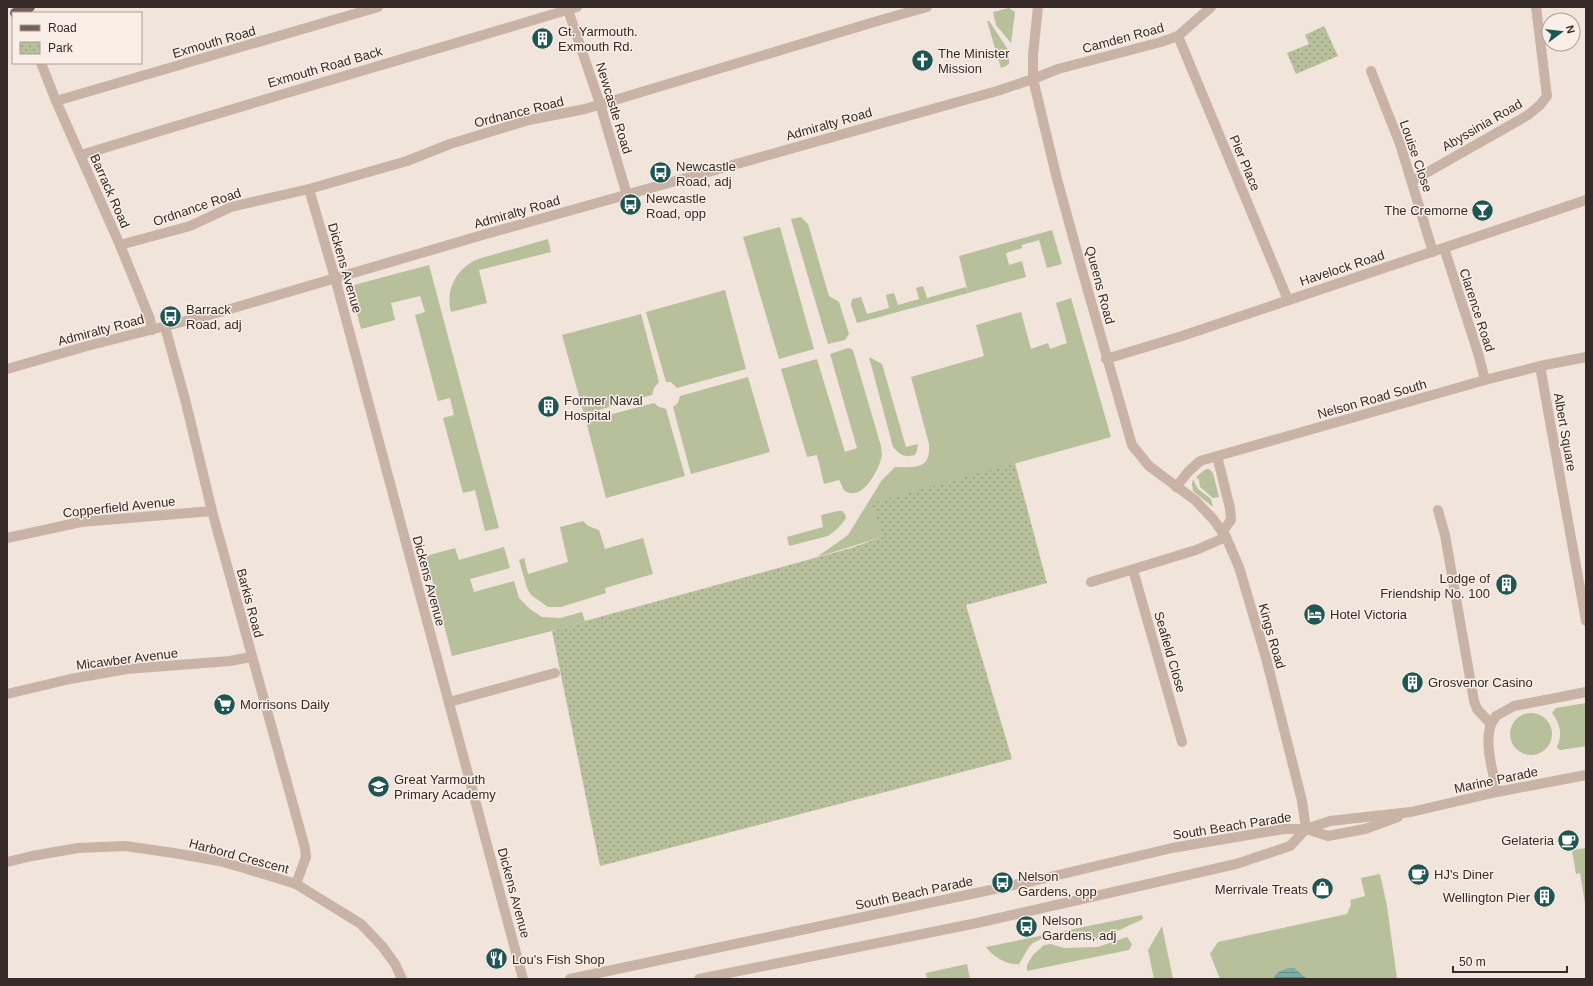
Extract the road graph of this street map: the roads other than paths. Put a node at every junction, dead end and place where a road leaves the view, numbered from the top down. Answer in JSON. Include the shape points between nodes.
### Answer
{"nodes":[{"id":1,"x":378,"y":7,"type":"edge"},
{"id":2,"x":927,"y":7,"type":"edge"},
{"id":3,"x":1038,"y":7,"type":"edge"},
{"id":4,"x":1211,"y":7,"type":"edge"},
{"id":5,"x":1536,"y":7,"type":"edge"},
{"id":6,"x":570,"y":8,"type":"edge"},
{"id":7,"x":1178,"y":36,"type":"junction"},
{"id":8,"x":41,"y":64,"type":"edge"},
{"id":9,"x":1371,"y":70,"type":"dead end"},
{"id":10,"x":1033,"y":79,"type":"junction"},
{"id":11,"x":56,"y":102,"type":"junction"},
{"id":12,"x":600,"y":104,"type":"junction"},
{"id":13,"x":81,"y":155,"type":"junction"},
{"id":14,"x":1412,"y":181,"type":"junction"},
{"id":15,"x":309,"y":189,"type":"junction"},
{"id":16,"x":626,"y":194,"type":"junction"},
{"id":17,"x":1586,"y":200,"type":"edge"},
{"id":18,"x":120,"y":245,"type":"junction"},
{"id":19,"x":1444,"y":248,"type":"junction"},
{"id":20,"x":1433,"y":252,"type":"junction"},
{"id":21,"x":335,"y":278,"type":"junction"},
{"id":22,"x":1288,"y":300,"type":"junction"},
{"id":23,"x":165,"y":327,"type":"junction"},
{"id":24,"x":152,"y":330,"type":"junction"},
{"id":25,"x":1586,"y":357,"type":"edge"},
{"id":26,"x":1106,"y":359,"type":"junction"},
{"id":27,"x":1540,"y":366,"type":"junction"},
{"id":28,"x":7,"y":369,"type":"edge"},
{"id":29,"x":1485,"y":380,"type":"junction"},
{"id":30,"x":1218,"y":456,"type":"junction"},
{"id":31,"x":1176,"y":486,"type":"junction"},
{"id":32,"x":1438,"y":510,"type":"dead end"},
{"id":33,"x":212,"y":511,"type":"junction"},
{"id":34,"x":1224,"y":534,"type":"junction"},
{"id":35,"x":7,"y":538,"type":"edge"},
{"id":36,"x":1134,"y":570,"type":"junction"},
{"id":37,"x":1091,"y":582,"type":"dead end"},
{"id":38,"x":1585,"y":606,"type":"edge"},
{"id":39,"x":1586,"y":621,"type":"edge"},
{"id":40,"x":251,"y":657,"type":"junction"},
{"id":41,"x":554,"y":673,"type":"dead end"},
{"id":42,"x":1586,"y":692,"type":"edge"},
{"id":43,"x":7,"y":694,"type":"edge"},
{"id":44,"x":449,"y":702,"type":"junction"},
{"id":45,"x":1491,"y":724,"type":"junction"},
{"id":46,"x":1182,"y":742,"type":"dead end"},
{"id":47,"x":1586,"y":774,"type":"edge"},
{"id":48,"x":1497,"y":792,"type":"junction"},
{"id":49,"x":1411,"y":812,"type":"junction"},
{"id":50,"x":1306,"y":830,"type":"junction"},
{"id":51,"x":7,"y":862,"type":"edge"},
{"id":52,"x":296,"y":884,"type":"junction"},
{"id":53,"x":402,"y":979,"type":"edge"},
{"id":54,"x":523,"y":979,"type":"edge"},
{"id":55,"x":570,"y":979,"type":"edge"},
{"id":56,"x":699,"y":979,"type":"edge"}],
"edges":[{"from":1,"to":11,"type":"street","name":"Exmouth Road"},
{"from":2,"to":12,"type":"street","name":"Ordnance Road"},
{"from":3,"to":10,"type":"street","name":"Queens Road"},
{"from":4,"to":7,"type":"street","name":"Camden Road"},
{"from":5,"to":14,"type":"street","name":"Abyssinia Road","via":[[1547,96],[1528,115]]},
{"from":6,"to":12,"type":"street","name":"Newcastle Road"},
{"from":6,"to":13,"type":"street","name":"Exmouth Road Back"},
{"from":7,"to":10,"type":"street","name":"Camden Road","via":[[1058,69]]},
{"from":7,"to":22,"type":"street","name":"Pier Place"},
{"from":8,"to":11,"type":"street","name":"Barrack Road"},
{"from":9,"to":14,"type":"street","name":"Louise Close"},
{"from":10,"to":16,"type":"street","name":"Admiralty Road"},
{"from":10,"to":26,"type":"street","name":"Queens Road","via":[[1057,179]]},
{"from":11,"to":13,"type":"street","name":"Barrack Road"},
{"from":12,"to":15,"type":"street","name":"Ordnance Road","via":[[529,120],[450,144],[407,161]]},
{"from":12,"to":16,"type":"street","name":"Newcastle Road"},
{"from":13,"to":18,"type":"street","name":"Barrack Road"},
{"from":14,"to":20,"type":"street","name":"Louise Close"},
{"from":15,"to":18,"type":"street","name":"Ordnance Road","via":[[231,207],[190,226]]},
{"from":15,"to":21,"type":"street","name":"Dickens Avenue"},
{"from":16,"to":21,"type":"street","name":"Admiralty Road"},
{"from":17,"to":19,"type":"street","name":"Havelock Road"},
{"from":18,"to":24,"type":"street","name":"Barrack Road","via":[[150,319]]},
{"from":19,"to":20,"type":"street","name":"Havelock Road"},
{"from":19,"to":29,"type":"street","name":"Clarence Road"},
{"from":20,"to":22,"type":"street","name":"Havelock Road"},
{"from":21,"to":23,"type":"street","name":"Admiralty Road"},
{"from":21,"to":44,"type":"street","name":"Dickens Avenue"},
{"from":22,"to":26,"type":"street","name":"Havelock Road"},
{"from":23,"to":24,"type":"street","name":"Admiralty Road"},
{"from":23,"to":33,"type":"street","name":"Barkis Road"},
{"from":24,"to":28,"type":"street","name":"Admiralty Road"},
{"from":25,"to":27,"type":"street","name":"Nelson Road South"},
{"from":26,"to":31,"type":"street","name":"Queens Road","via":[[1135,450],[1149,466]]},
{"from":27,"to":29,"type":"street","name":"Nelson Road South"},
{"from":27,"to":38,"type":"street","name":"Albert Square"},
{"from":29,"to":30,"type":"street","name":"Nelson Road South"},
{"from":30,"to":31,"type":"street","name":"Nelson Road South","via":[[1200,461]]},
{"from":30,"to":34,"type":"street","via":[[1231,520]]},
{"from":31,"to":34,"type":"street","name":"Queens Road","via":[[1195,500]]},
{"from":32,"to":45,"type":"street","via":[[1445,535],[1474,702]]},
{"from":33,"to":35,"type":"street","name":"Copperfield Avenue","via":[[81,522]]},
{"from":33,"to":40,"type":"street","name":"Barkis Road"},
{"from":34,"to":36,"type":"street","via":[[1196,550]]},
{"from":34,"to":50,"type":"street","name":"Kings Road","via":[[1239,567],[1266,658],[1302,801]]},
{"from":36,"to":37,"type":"street"},
{"from":36,"to":46,"type":"street","name":"Seafield Close"},
{"from":38,"to":39,"type":"street","name":"Albert Square"},
{"from":40,"to":43,"type":"street","name":"Micawber Avenue","via":[[127,669],[70,678]]},
{"from":40,"to":52,"type":"street","name":"Barkis Road","via":[[305,848],[306,857]]},
{"from":41,"to":44,"type":"street"},
{"from":42,"to":45,"type":"street","via":[[1514,706],[1496,716]]},
{"from":44,"to":54,"type":"street","name":"Dickens Avenue"},
{"from":45,"to":48,"type":"street","via":[[1488,742]]},
{"from":47,"to":48,"type":"street","name":"Marine Parade"},
{"from":48,"to":49,"type":"street","name":"Marine Parade"},
{"from":49,"to":50,"type":"street","name":"Marine Parade","via":[[1330,821]]},
{"from":49,"to":50,"type":"street","name":"Marine Parade","via":[[1365,829],[1328,836]]},
{"from":50,"to":55,"type":"street","name":"South Beach Parade","via":[[1284,829],[1172,848],[1033,881]]},
{"from":50,"to":56,"type":"street","name":"South Beach Parade","via":[[1290,846],[1236,864],[977,923]]},
{"from":51,"to":52,"type":"street","name":"Harbord Crescent","via":[[78,848],[125,846],[219,861]]},
{"from":52,"to":53,"type":"street","name":"Harbord Crescent","via":[[361,924],[382,946]]}]}
